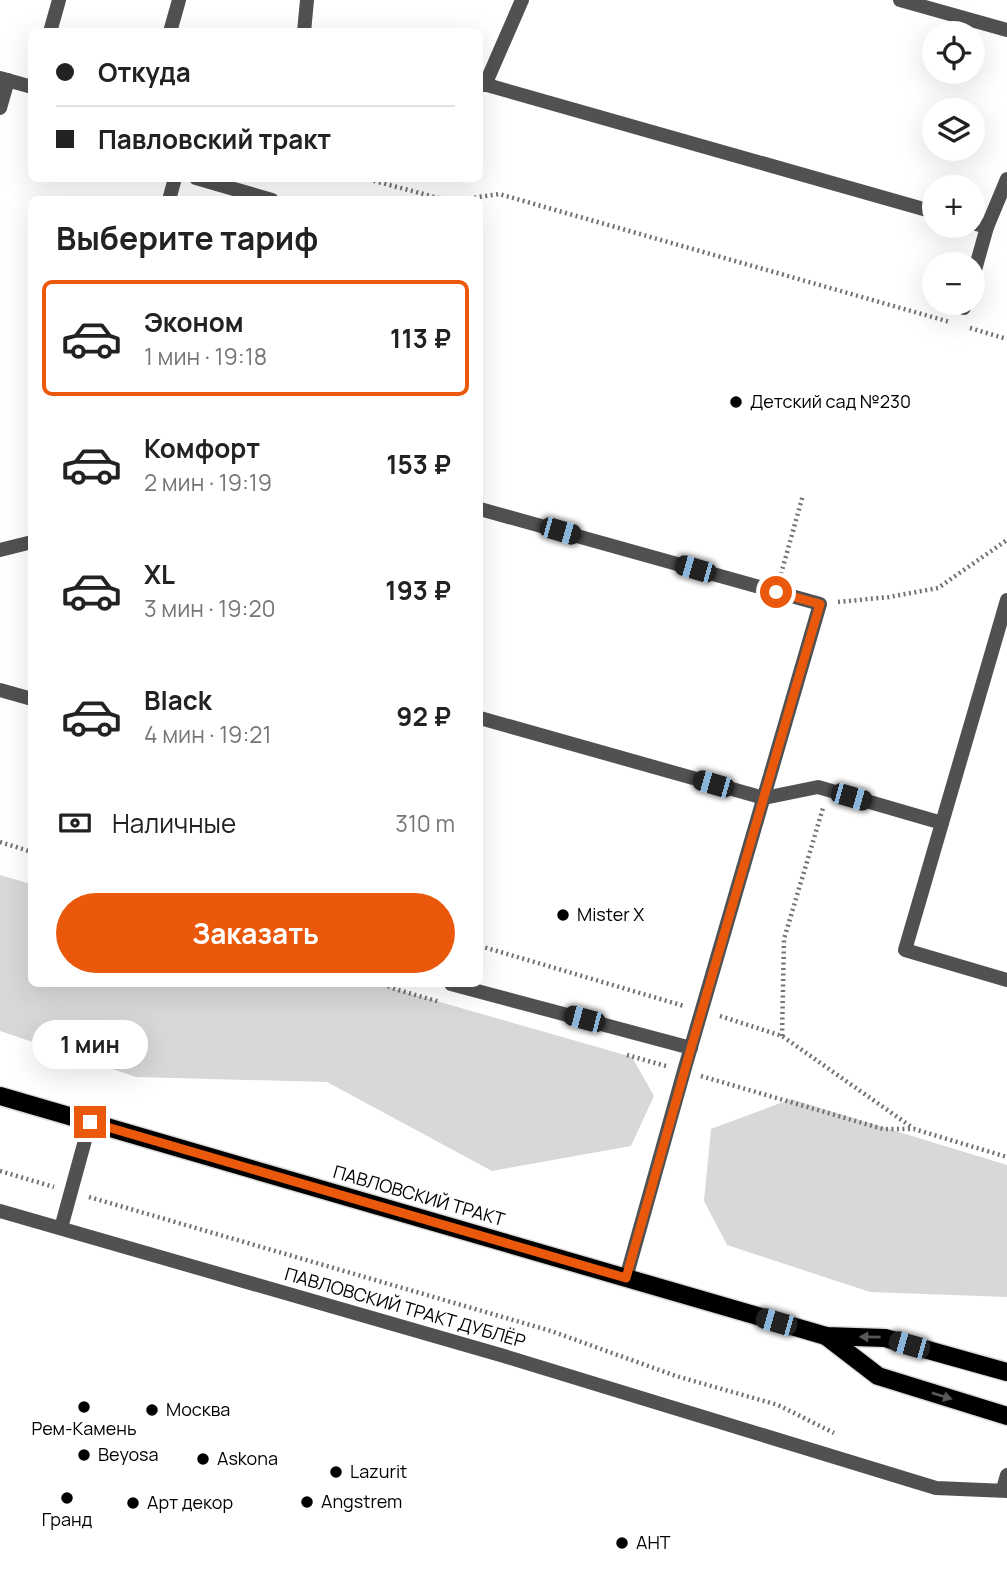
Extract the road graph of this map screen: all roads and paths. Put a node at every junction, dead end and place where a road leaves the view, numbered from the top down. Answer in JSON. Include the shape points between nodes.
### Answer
{"nodes":[{"id":1,"x":59,"y":0,"type":"edge"},
{"id":2,"x":179,"y":0,"type":"edge"},
{"id":3,"x":307,"y":0,"type":"edge"},
{"id":4,"x":522,"y":0,"type":"edge"},
{"id":5,"x":901,"y":0,"type":"edge"},
{"id":6,"x":51,"y":28,"type":"edge"},
{"id":7,"x":171,"y":28,"type":"edge"},
{"id":8,"x":304,"y":28,"type":"edge"},
{"id":9,"x":1007,"y":30,"type":"edge"},
{"id":10,"x":4,"y":79,"type":"edge"},
{"id":11,"x":483,"y":82,"type":"edge"},
{"id":12,"x":483,"y":84,"type":"edge"},
{"id":13,"x":28,"y":86,"type":"edge"},
{"id":14,"x":0,"y":108,"type":"edge"},
{"id":15,"x":1007,"y":179,"type":"edge"},
{"id":16,"x":210,"y":182,"type":"edge"},
{"id":17,"x":378,"y":182,"type":"edge"},
{"id":18,"x":258,"y":196,"type":"edge"},
{"id":19,"x":431,"y":196,"type":"edge"},
{"id":20,"x":483,"y":196,"type":"edge"},
{"id":21,"x":922,"y":209,"type":"edge"},
{"id":22,"x":985,"y":216,"type":"edge"},
{"id":23,"x":1007,"y":339,"type":"edge"},
{"id":24,"x":803,"y":495,"type":"dead end"},
{"id":25,"x":483,"y":510,"type":"edge"},
{"id":26,"x":1007,"y":540,"type":"edge"},
{"id":27,"x":28,"y":543,"type":"edge"},
{"id":28,"x":0,"y":550,"type":"edge"},
{"id":29,"x":776,"y":592,"type":"junction"},
{"id":30,"x":1007,"y":600,"type":"edge"},
{"id":31,"x":820,"y":604,"type":"junction"},
{"id":32,"x":0,"y":690,"type":"edge"},
{"id":33,"x":28,"y":698,"type":"edge"},
{"id":34,"x":483,"y":719,"type":"edge"},
{"id":35,"x":829,"y":790,"type":"junction"},
{"id":36,"x":765,"y":799,"type":"junction"},
{"id":37,"x":942,"y":822,"type":"junction"},
{"id":38,"x":0,"y":842,"type":"edge"},
{"id":39,"x":28,"y":851,"type":"edge"},
{"id":40,"x":1007,"y":980,"type":"edge"},
{"id":41,"x":390,"y":987,"type":"edge"},
{"id":42,"x":462,"y":987,"type":"edge"},
{"id":43,"x":447,"y":1004,"type":"dead end"},
{"id":44,"x":782,"y":1035,"type":"dead end"},
{"id":45,"x":691,"y":1048,"type":"junction"},
{"id":46,"x":618,"y":1053,"type":"dead end"},
{"id":47,"x":684,"y":1072,"type":"junction"},
{"id":48,"x":0,"y":1096,"type":"edge"},
{"id":49,"x":90,"y":1122,"type":"junction"},
{"id":50,"x":1007,"y":1157,"type":"edge"},
{"id":51,"x":0,"y":1171,"type":"edge"},
{"id":52,"x":71,"y":1192,"type":"junction"},
{"id":53,"x":0,"y":1211,"type":"edge"},
{"id":54,"x":61,"y":1228,"type":"junction"},
{"id":55,"x":626,"y":1278,"type":"junction"},
{"id":56,"x":826,"y":1336,"type":"junction"},
{"id":57,"x":1007,"y":1372,"type":"edge"},
{"id":58,"x":1007,"y":1416,"type":"edge"},
{"id":59,"x":844,"y":1438,"type":"dead end"},
{"id":60,"x":1005,"y":1485,"type":"edge"}],
"edges":[{"from":1,"to":6,"type":"street"},
{"from":2,"to":7,"type":"street"},
{"from":3,"to":8,"type":"street"},
{"from":4,"to":11,"type":"street"},
{"from":5,"to":9,"type":"street"},
{"from":10,"to":13,"type":"street"},
{"from":10,"to":14,"type":"street"},
{"from":12,"to":21,"type":"street"},
{"from":15,"to":22,"type":"street"},
{"from":16,"to":18,"type":"street"},
{"from":17,"to":19,"type":"path"},
{"from":20,"to":23,"type":"path","via":[[499,194]]},
{"from":24,"to":29,"type":"path"},
{"from":25,"to":29,"type":"street"},
{"from":26,"to":31,"type":"path","via":[[938,588]]},
{"from":27,"to":28,"type":"street"},
{"from":29,"to":31,"type":"street"},
{"from":30,"to":37,"type":"street"},
{"from":31,"to":36,"type":"street"},
{"from":32,"to":33,"type":"street"},
{"from":34,"to":36,"type":"street"},
{"from":35,"to":36,"type":"street","via":[[818,787]]},
{"from":35,"to":37,"type":"street"},
{"from":35,"to":44,"type":"path","via":[[784,939]]},
{"from":36,"to":45,"type":"street"},
{"from":37,"to":40,"type":"street","via":[[905,950]]},
{"from":38,"to":39,"type":"path"},
{"from":41,"to":43,"type":"path"},
{"from":42,"to":45,"type":"street"},
{"from":45,"to":47,"type":"street"},
{"from":46,"to":47,"type":"path"},
{"from":47,"to":50,"type":"path","via":[[884,1129],[914,1129]]},
{"from":47,"to":55,"type":"street"},
{"from":48,"to":49,"type":"main road","name":"ПАВЛОВСКИЙ ТРАКТ"},
{"from":49,"to":52,"type":"street"},
{"from":49,"to":55,"type":"main road","name":"ПАВЛОВСКИЙ ТРАКТ"},
{"from":51,"to":52,"type":"path"},
{"from":52,"to":54,"type":"street"},
{"from":52,"to":59,"type":"path","via":[[551,1331],[676,1376],[779,1405]]},
{"from":53,"to":54,"type":"street","name":"ПАВЛОВСКИЙ ТРАКТ ДУБЛЁР"},
{"from":54,"to":60,"type":"street","name":"ПАВЛОВСКИЙ ТРАКТ ДУБЛЁР","via":[[936,1488]]},
{"from":55,"to":56,"type":"main road","name":"ПАВЛОВСКИЙ ТРАКТ"},
{"from":57,"to":56,"type":"main road","name":"ПАВЛОВСКИЙ ТРАКТ","one_way":true,"via":[[885,1338]]},
{"from":56,"to":58,"type":"main road","name":"ПАВЛОВСКИЙ ТРАКТ","one_way":true,"via":[[878,1376]]}]}
